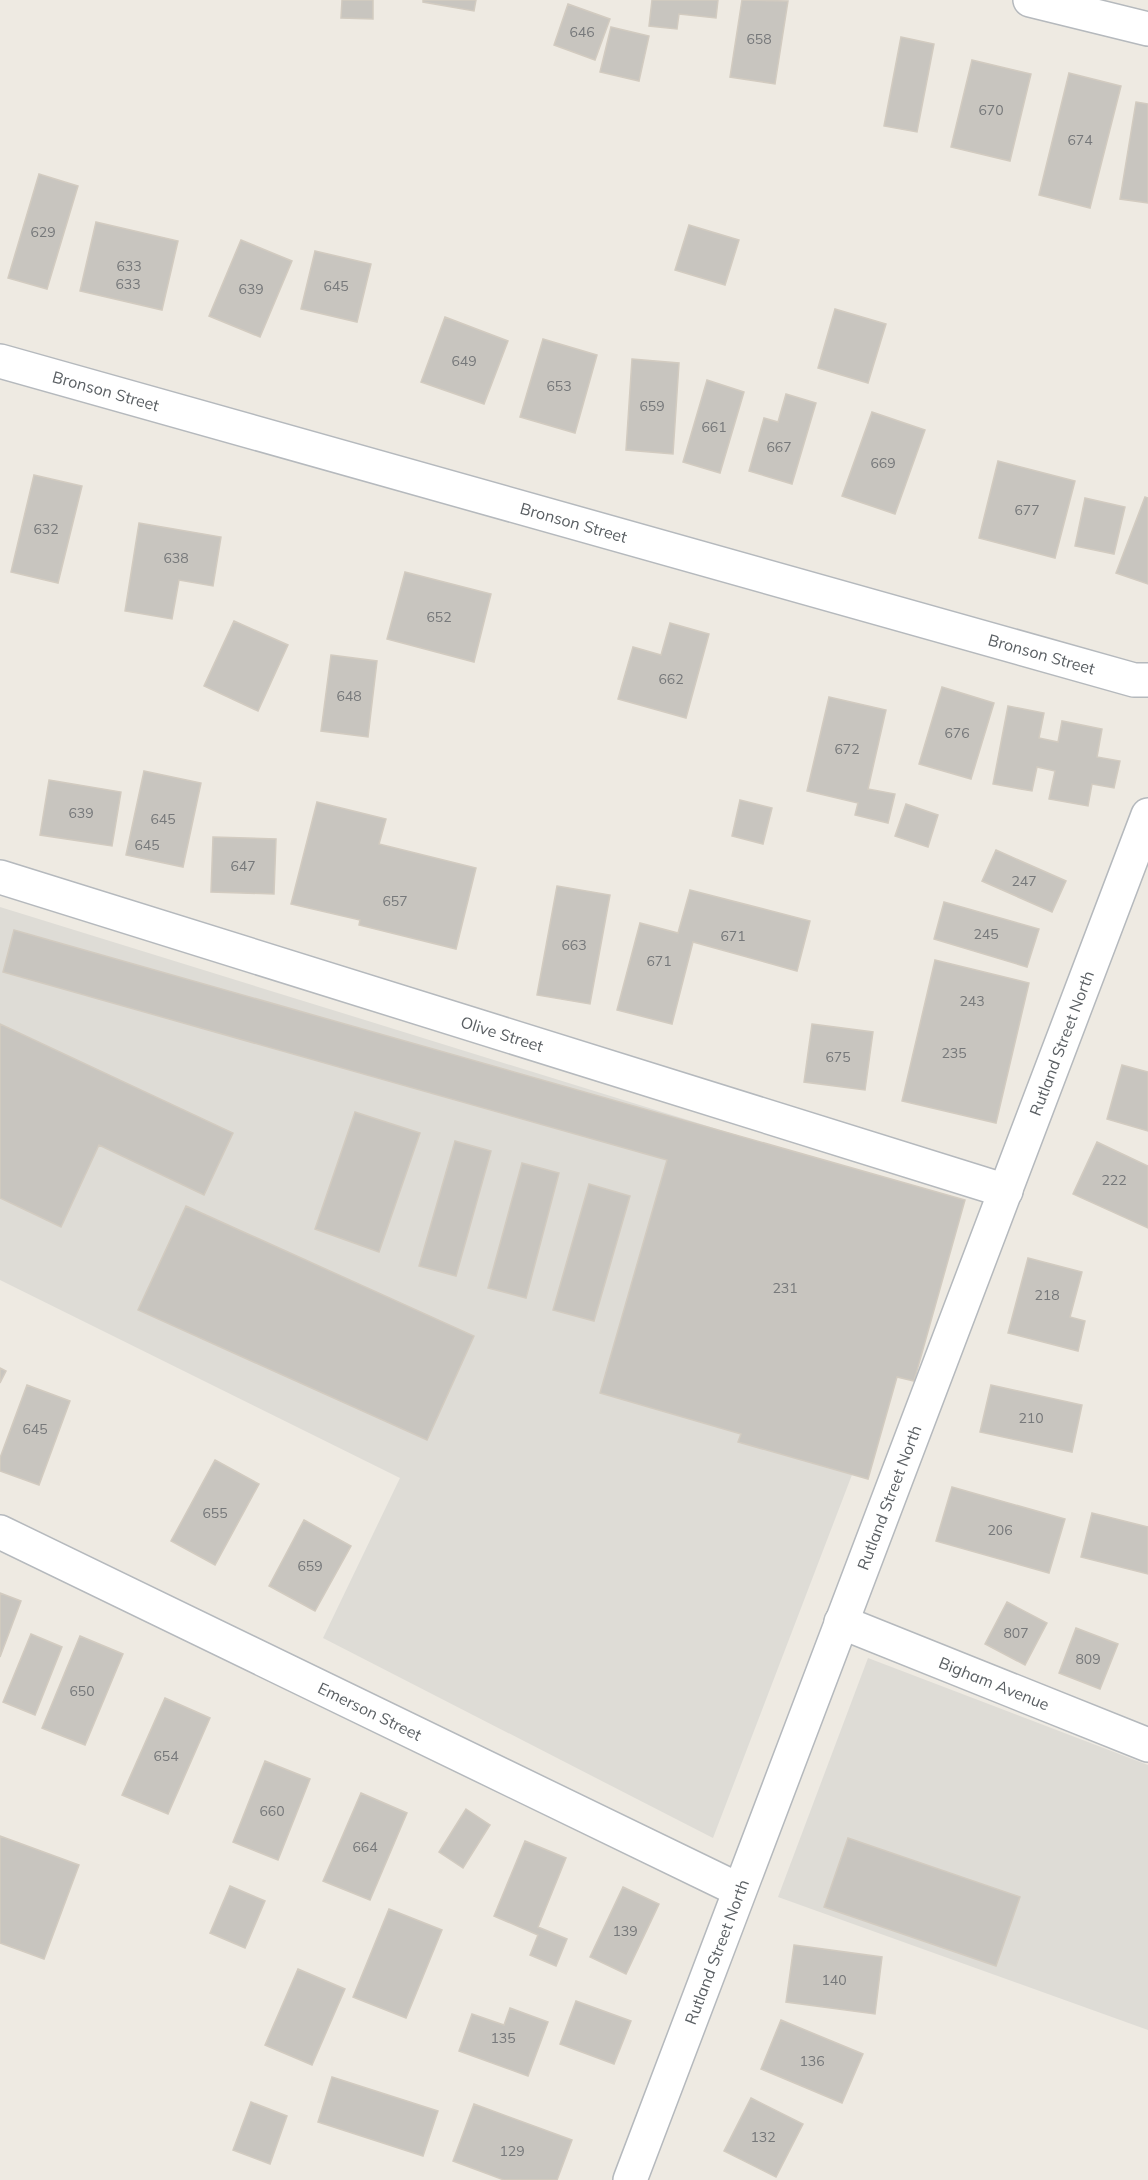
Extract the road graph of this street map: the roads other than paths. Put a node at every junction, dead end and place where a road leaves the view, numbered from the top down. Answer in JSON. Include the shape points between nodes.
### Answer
{"nodes":[{"id":1,"x":1030,"y":0,"type":"edge"},
{"id":2,"x":1148,"y":29,"type":"edge"},
{"id":3,"x":0,"y":361,"type":"edge"},
{"id":4,"x":1148,"y":680,"type":"edge"},
{"id":5,"x":1148,"y":815,"type":"edge"},
{"id":6,"x":0,"y":878,"type":"edge"},
{"id":7,"x":1006,"y":1191,"type":"junction"},
{"id":8,"x":0,"y":1532,"type":"edge"},
{"id":9,"x":841,"y":1622,"type":"junction"},
{"id":10,"x":1148,"y":1745,"type":"edge"},
{"id":11,"x":738,"y":1890,"type":"junction"},
{"id":12,"x":630,"y":2180,"type":"edge"}],
"edges":[{"from":1,"to":2,"type":"street"},
{"from":3,"to":4,"type":"street","name":"Bronson Street","via":[[1134,680]]},
{"from":5,"to":7,"type":"street","name":"Rutland Street North"},
{"from":6,"to":7,"type":"street","name":"Olive Street"},
{"from":7,"to":9,"type":"street","name":"Rutland Street North"},
{"from":8,"to":11,"type":"street","name":"Emerson Street"},
{"from":9,"to":10,"type":"street","name":"Bigham Avenue"},
{"from":9,"to":11,"type":"street","name":"Rutland Street North"},
{"from":11,"to":12,"type":"street","name":"Rutland Street North"}]}
